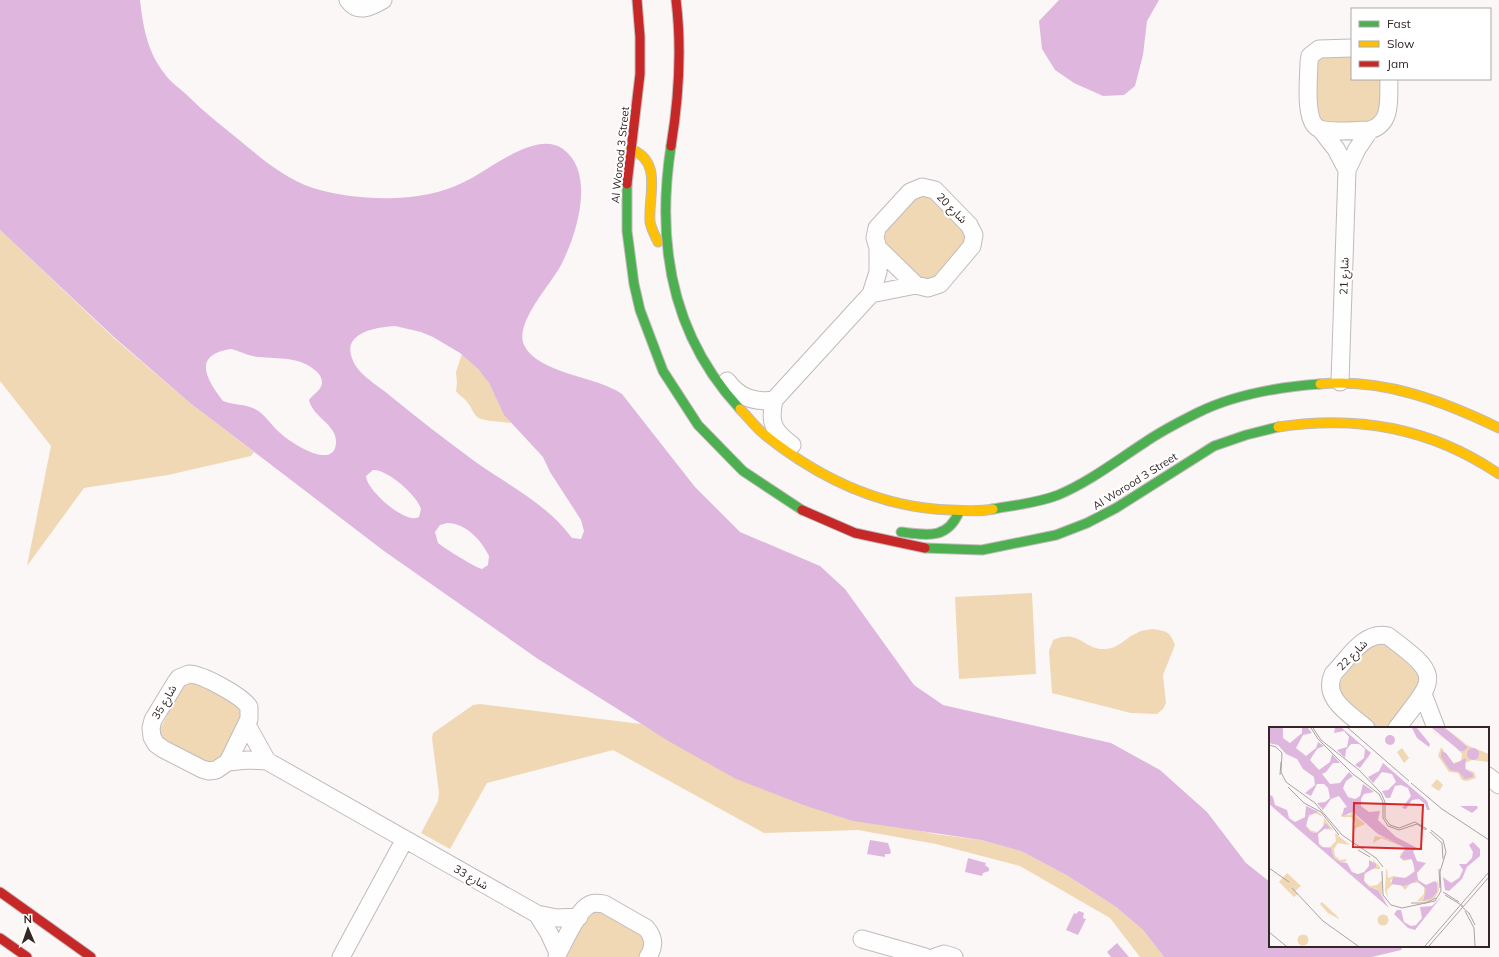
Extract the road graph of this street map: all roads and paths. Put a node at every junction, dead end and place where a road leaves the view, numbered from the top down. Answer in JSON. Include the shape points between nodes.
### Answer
{"nodes":[{"id":1,"x":348,"y":0,"type":"edge"},
{"id":2,"x":383,"y":0,"type":"edge"},
{"id":3,"x":637,"y":0,"type":"edge"},
{"id":4,"x":676,"y":0,"type":"edge"},
{"id":5,"x":1351,"y":48,"type":"edge"},
{"id":6,"x":1389,"y":80,"type":"edge"},
{"id":7,"x":1321,"y":130,"type":"junction"},
{"id":8,"x":1370,"y":130,"type":"junction"},
{"id":9,"x":631,"y":149,"type":"junction"},
{"id":10,"x":1347,"y":170,"type":"junction"},
{"id":11,"x":667,"y":248,"type":"junction"},
{"id":12,"x":878,"y":248,"type":"junction"},
{"id":13,"x":916,"y":285,"type":"junction"},
{"id":14,"x":871,"y":294,"type":"junction"},
{"id":15,"x":680,"y":312,"type":"junction"},
{"id":16,"x":1340,"y":382,"type":"junction"},
{"id":17,"x":774,"y":400,"type":"junction"},
{"id":18,"x":1499,"y":428,"type":"edge"},
{"id":19,"x":1499,"y":474,"type":"edge"},
{"id":20,"x":851,"y":490,"type":"junction"},
{"id":21,"x":959,"y":512,"type":"junction"},
{"id":22,"x":832,"y":525,"type":"junction"},
{"id":23,"x":1423,"y":694,"type":"junction"},
{"id":24,"x":247,"y":724,"type":"junction"},
{"id":25,"x":1365,"y":727,"type":"edge"},
{"id":26,"x":1398,"y":727,"type":"edge"},
{"id":27,"x":1436,"y":727,"type":"edge"},
{"id":28,"x":267,"y":761,"type":"junction"},
{"id":29,"x":228,"y":762,"type":"junction"},
{"id":30,"x":1489,"y":777,"type":"edge"},
{"id":31,"x":1499,"y":785,"type":"edge"},
{"id":32,"x":405,"y":839,"type":"junction"},
{"id":33,"x":0,"y":892,"type":"edge"},
{"id":34,"x":537,"y":914,"type":"junction"},
{"id":35,"x":579,"y":917,"type":"junction"},
{"id":36,"x":0,"y":938,"type":"edge"},
{"id":37,"x":862,"y":939,"type":"dead end"},
{"id":38,"x":558,"y":955,"type":"edge"},
{"id":39,"x":27,"y":957,"type":"edge"},
{"id":40,"x":91,"y":957,"type":"edge"},
{"id":41,"x":341,"y":957,"type":"edge"},
{"id":42,"x":648,"y":957,"type":"edge"},
{"id":43,"x":925,"y":957,"type":"edge"},
{"id":44,"x":935,"y":957,"type":"edge"},
{"id":45,"x":954,"y":957,"type":"edge"}],
"edges":[{"from":1,"to":2,"type":"street","via":[[354,6],[365,9]]},
{"from":3,"to":9,"type":"street","name":"Al Worood 3 Street","via":[[641,32],[641,69]]},
{"from":4,"to":11,"type":"street","via":[[680,58],[666,187]]},
{"from":5,"to":7,"type":"street","name":"شارع 21","via":[[1319,48],[1310,56],[1309,115],[1313,124]]},
{"from":6,"to":8,"type":"street","name":"شارع 21","via":[[1386,118],[1377,128]]},
{"from":7,"to":8,"type":"street"},
{"from":7,"to":10,"type":"street","name":"شارع 21","via":[[1336,149]]},
{"from":8,"to":10,"type":"street","name":"شارع 21"},
{"from":9,"to":11,"type":"street","via":[[641,153],[651,168],[650,223],[658,243]]},
{"from":9,"to":22,"type":"street","name":"Al Worood 3 Street","via":[[626,204],[629,259],[641,313],[658,360],[684,406],[714,444],[749,477],[789,505]]},
{"from":10,"to":16,"type":"street","name":"شارع 21"},
{"from":11,"to":15,"type":"street"},
{"from":12,"to":13,"type":"street"},
{"from":12,"to":13,"type":"street","name":"شارع 20","via":[[875,238],[877,228],[910,192],[922,187],[935,190],[969,225],[974,241],[940,284],[928,288]]},
{"from":12,"to":14,"type":"street","name":"شارع 20","via":[[878,272]]},
{"from":13,"to":14,"type":"street","name":"شارع 20"},
{"from":14,"to":17,"type":"street","name":"شارع 20"},
{"from":15,"to":17,"type":"street","via":[[733,388],[752,400]]},
{"from":15,"to":20,"type":"street","via":[[711,374],[733,404],[753,425],[786,454]]},
{"from":16,"to":18,"type":"street","via":[[1405,391],[1440,400]]},
{"from":16,"to":21,"type":"street","via":[[1293,385],[1246,395],[1200,412],[1158,434],[1082,484],[1043,500],[1008,508]]},
{"from":17,"to":20,"type":"street","via":[[772,420],[775,430]]},
{"from":19,"to":22,"type":"street","name":"Al Worood 3 Street","via":[[1471,455],[1424,436],[1377,424],[1323,422],[1269,428],[1217,445],[1170,472],[1126,503],[1087,524],[1046,539],[1004,548],[960,551],[916,548],[874,540]]},
{"from":20,"to":21,"type":"street","via":[[886,502],[915,508]]},
{"from":21,"to":22,"type":"street","via":[[946,532],[937,534]]},
{"from":23,"to":25,"type":"street","name":"شارع 22","via":[[1428,684],[1423,665],[1388,636],[1380,635],[1366,639],[1333,674],[1330,688],[1335,701]]},
{"from":23,"to":26,"type":"street","name":"شارع 22"},
{"from":23,"to":27,"type":"street"},
{"from":24,"to":28,"type":"street","name":"شارع 35"},
{"from":24,"to":29,"type":"street","name":"شارع 35"},
{"from":24,"to":29,"type":"street","name":"شارع 35","via":[[251,714],[246,702],[194,674],[179,678],[153,720],[152,737],[163,749],[209,771]]},
{"from":28,"to":29,"type":"street","name":"شارع 35"},
{"from":28,"to":32,"type":"street","name":"شارع 35"},
{"from":30,"to":31,"type":"street"},
{"from":32,"to":34,"type":"street","name":"شارع 33"},
{"from":32,"to":41,"type":"street"},
{"from":33,"to":40,"type":"street"},
{"from":34,"to":35,"type":"street","name":"شارع 33","via":[[558,918]]},
{"from":34,"to":38,"type":"street","name":"شارع 33","via":[[549,933]]},
{"from":35,"to":38,"type":"street","name":"شارع 33"},
{"from":35,"to":42,"type":"street","name":"شارع 33","via":[[587,906],[593,903],[604,904],[646,928],[653,944]]},
{"from":36,"to":39,"type":"street"},
{"from":37,"to":43,"type":"street"},
{"from":44,"to":45,"type":"street","via":[[944,954]]}]}
